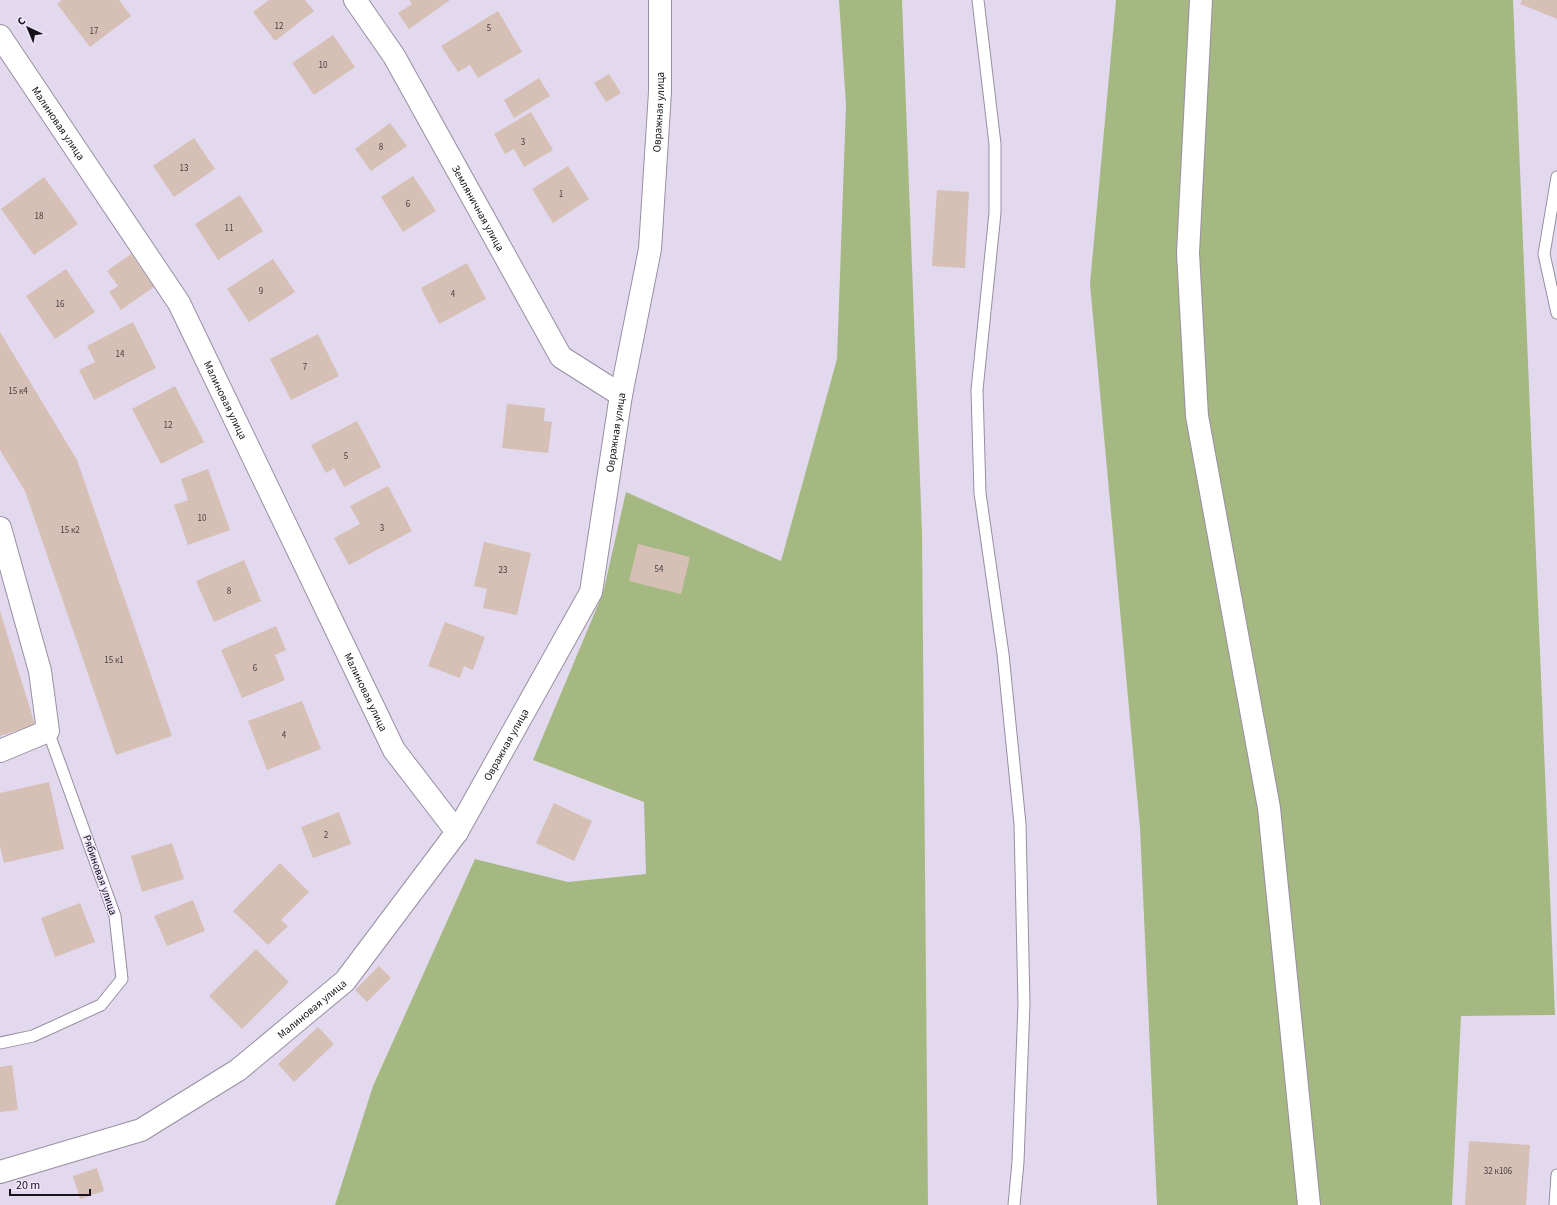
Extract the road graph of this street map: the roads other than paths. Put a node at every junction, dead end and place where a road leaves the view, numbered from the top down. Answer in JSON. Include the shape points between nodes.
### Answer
{"nodes":[{"id":1,"x":354,"y":0,"type":"edge"},
{"id":2,"x":660,"y":0,"type":"edge"},
{"id":3,"x":978,"y":0,"type":"edge"},
{"id":4,"x":1201,"y":0,"type":"edge"},
{"id":5,"x":0,"y":36,"type":"edge"},
{"id":6,"x":1557,"y":177,"type":"edge"},
{"id":7,"x":1557,"y":313,"type":"edge"},
{"id":8,"x":621,"y":395,"type":"junction"},
{"id":9,"x":0,"y":528,"type":"edge"},
{"id":10,"x":48,"y":731,"type":"junction"},
{"id":11,"x":0,"y":751,"type":"edge"},
{"id":12,"x":456,"y":832,"type":"junction"},
{"id":13,"x":0,"y":1043,"type":"edge"},
{"id":14,"x":0,"y":1172,"type":"edge"},
{"id":15,"x":1557,"y":1175,"type":"edge"},
{"id":16,"x":1014,"y":1205,"type":"edge"},
{"id":17,"x":1309,"y":1205,"type":"edge"},
{"id":18,"x":1555,"y":1205,"type":"edge"}],
"edges":[{"from":1,"to":8,"type":"street","name":"Земляничная улица","via":[[394,56],[561,357]]},
{"from":2,"to":8,"type":"street","name":"Овражная улица","via":[[660,92],[650,249]]},
{"from":3,"to":16,"type":"lane","via":[[995,144],[995,213],[977,390],[980,493],[1003,654],[1020,824],[1024,1004]]},
{"from":4,"to":17,"type":"street","via":[[1188,253],[1197,416],[1269,808]]},
{"from":5,"to":12,"type":"street","name":"Малиновая улица","via":[[179,303],[394,750]]},
{"from":6,"to":7,"type":"lane","via":[[1544,254]]},
{"from":8,"to":12,"type":"street","name":"Овражная улица","via":[[591,592]]},
{"from":9,"to":10,"type":"street","name":"Рябиновая улица","via":[[40,671]]},
{"from":10,"to":11,"type":"street"},
{"from":10,"to":13,"type":"lane","name":"Рябиновая улица","via":[[115,916],[122,979],[101,1005],[32,1036]]},
{"from":12,"to":14,"type":"street","name":"Малиновая улица","via":[[345,981],[238,1070],[141,1130]]},
{"from":15,"to":18,"type":"lane"}]}
